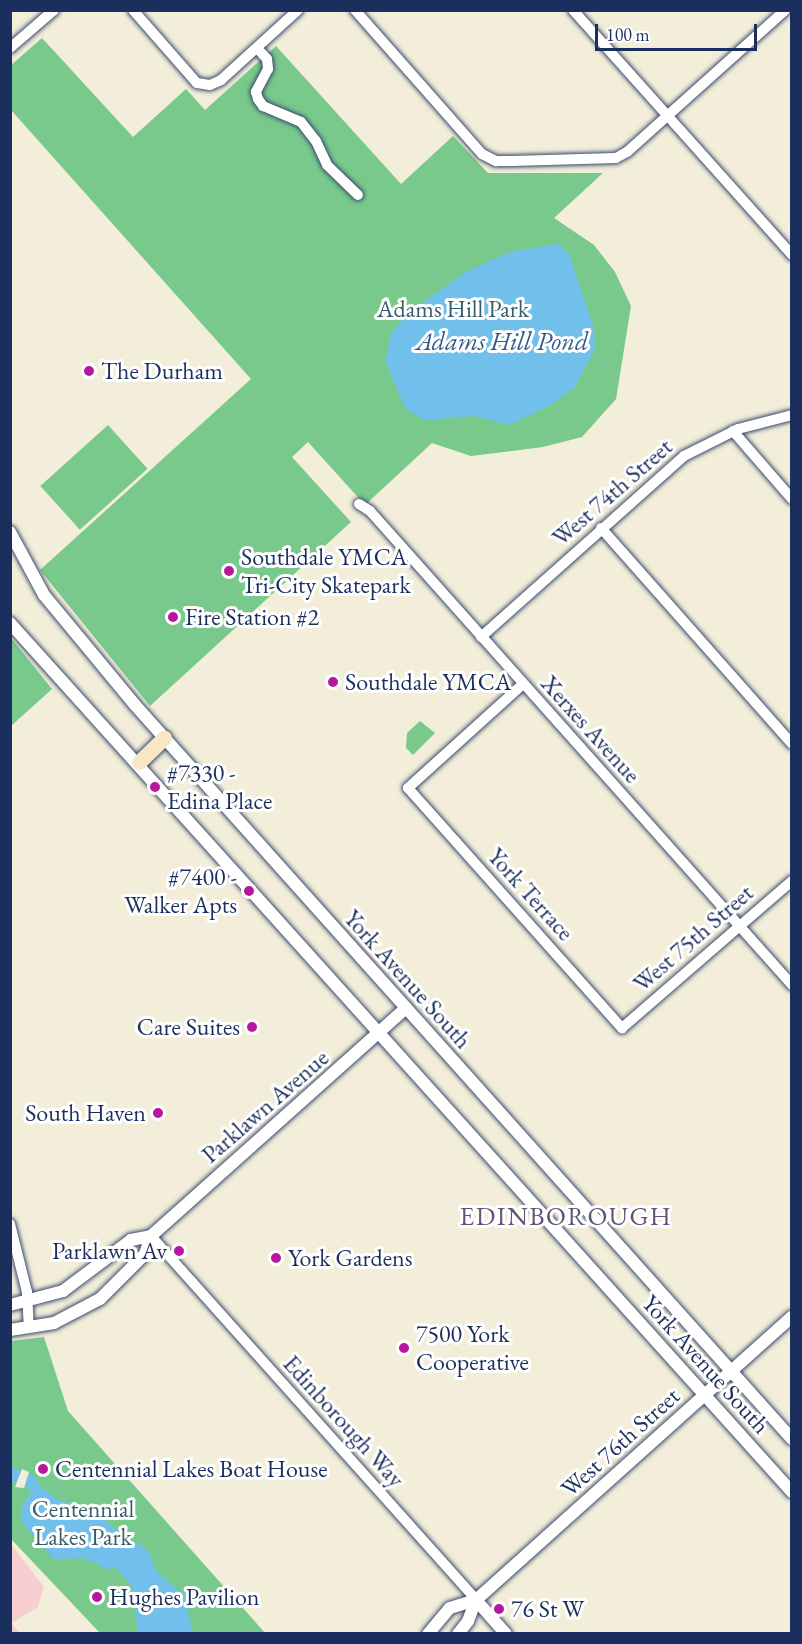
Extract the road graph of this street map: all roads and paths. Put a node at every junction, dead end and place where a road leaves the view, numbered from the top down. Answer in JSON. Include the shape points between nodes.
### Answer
{"nodes":[{"id":1,"x":54,"y":10,"type":"edge"},
{"id":2,"x":133,"y":10,"type":"edge"},
{"id":3,"x":298,"y":10,"type":"edge"},
{"id":4,"x":355,"y":10,"type":"edge"},
{"id":5,"x":573,"y":10,"type":"edge"},
{"id":6,"x":785,"y":10,"type":"edge"},
{"id":7,"x":10,"y":48,"type":"edge"},
{"id":8,"x":256,"y":48,"type":"junction"},
{"id":9,"x":668,"y":116,"type":"junction"},
{"id":10,"x":357,"y":195,"type":"dead end"},
{"id":11,"x":792,"y":255,"type":"edge"},
{"id":12,"x":792,"y":415,"type":"edge"},
{"id":13,"x":733,"y":431,"type":"junction"},
{"id":14,"x":792,"y":498,"type":"edge"},
{"id":15,"x":359,"y":504,"type":"dead end"},
{"id":16,"x":601,"y":528,"type":"junction"},
{"id":17,"x":11,"y":534,"type":"edge"},
{"id":18,"x":10,"y":623,"type":"edge"},
{"id":19,"x":480,"y":638,"type":"junction"},
{"id":20,"x":523,"y":684,"type":"junction"},
{"id":21,"x":164,"y":738,"type":"junction"},
{"id":22,"x":792,"y":744,"type":"edge"},
{"id":23,"x":139,"y":762,"type":"junction"},
{"id":24,"x":792,"y":880,"type":"edge"},
{"id":25,"x":739,"y":926,"type":"junction"},
{"id":26,"x":792,"y":985,"type":"edge"},
{"id":27,"x":406,"y":1008,"type":"junction"},
{"id":28,"x":622,"y":1028,"type":"joint"},
{"id":29,"x":380,"y":1032,"type":"junction"},
{"id":30,"x":10,"y":1224,"type":"edge"},
{"id":31,"x":151,"y":1236,"type":"junction"},
{"id":32,"x":27,"y":1303,"type":"junction"},
{"id":33,"x":10,"y":1305,"type":"edge"},
{"id":34,"x":792,"y":1316,"type":"edge"},
{"id":35,"x":29,"y":1328,"type":"junction"},
{"id":36,"x":10,"y":1330,"type":"edge"},
{"id":37,"x":731,"y":1371,"type":"junction"},
{"id":38,"x":704,"y":1395,"type":"junction"},
{"id":39,"x":792,"y":1439,"type":"edge"},
{"id":40,"x":792,"y":1492,"type":"edge"},
{"id":41,"x":476,"y":1600,"type":"junction"},
{"id":42,"x":428,"y":1634,"type":"edge"},
{"id":43,"x":458,"y":1634,"type":"edge"},
{"id":44,"x":506,"y":1634,"type":"edge"}],
"edges":[{"from":1,"to":7,"type":"street"},
{"from":2,"to":8,"type":"street","via":[[197,83],[210,85]]},
{"from":3,"to":8,"type":"street"},
{"from":4,"to":9,"type":"street","via":[[482,154],[496,161],[616,158]]},
{"from":5,"to":9,"type":"street"},
{"from":6,"to":9,"type":"street"},
{"from":8,"to":10,"type":"street","via":[[267,60],[268,69],[256,92],[258,99],[263,106],[301,122],[316,141],[327,165]]},
{"from":9,"to":11,"type":"street"},
{"from":12,"to":13,"type":"street","name":"West 74th Street"},
{"from":13,"to":14,"type":"street"},
{"from":13,"to":16,"type":"street","name":"West 74th Street","via":[[684,456]]},
{"from":15,"to":19,"type":"street","name":"Xerxes Avenue","via":[[365,505]]},
{"from":16,"to":19,"type":"street","name":"West 74th Street"},
{"from":16,"to":22,"type":"street"},
{"from":17,"to":21,"type":"street","name":"York Avenue South","via":[[25,564],[60,615]]},
{"from":18,"to":23,"type":"street","name":"York Avenue South","via":[[30,640]]},
{"from":19,"to":20,"type":"street","name":"Xerxes Avenue"},
{"from":20,"to":25,"type":"street","name":"Xerxes Avenue"},
{"from":20,"to":28,"type":"street","name":"York Terrace","via":[[408,788]]},
{"from":21,"to":23,"type":"main road"},
{"from":21,"to":27,"type":"street","name":"York Avenue South"},
{"from":23,"to":29,"type":"street","name":"York Avenue South"},
{"from":24,"to":25,"type":"street","name":"West 75th Street"},
{"from":25,"to":26,"type":"street","name":"Xerxes Avenue"},
{"from":25,"to":28,"type":"street","name":"West 75th Street"},
{"from":27,"to":29,"type":"street","name":"Parklawn Avenue"},
{"from":27,"to":37,"type":"street","name":"York Avenue South"},
{"from":29,"to":31,"type":"street","name":"Parklawn Avenue"},
{"from":29,"to":38,"type":"street","name":"York Avenue South"},
{"from":30,"to":32,"type":"street"},
{"from":31,"to":32,"type":"street","name":"Parklawn Avenue","via":[[131,1240],[70,1287]]},
{"from":31,"to":35,"type":"street","name":"Parklawn Avenue","via":[[145,1254],[100,1299],[70,1316]]},
{"from":31,"to":41,"type":"street","name":"Edinborough Way"},
{"from":32,"to":33,"type":"street","name":"Parklawn Avenue"},
{"from":32,"to":35,"type":"street"},
{"from":34,"to":37,"type":"street","name":"West 76th Street"},
{"from":35,"to":36,"type":"street","name":"Parklawn Avenue"},
{"from":37,"to":38,"type":"street","name":"West 76th Street"},
{"from":37,"to":39,"type":"street","name":"York Avenue South"},
{"from":38,"to":40,"type":"street","name":"York Avenue South"},
{"from":38,"to":41,"type":"street","name":"West 76th Street"},
{"from":41,"to":42,"type":"street","name":"West 76th Street","via":[[450,1608]]},
{"from":41,"to":43,"type":"street","name":"West 76th Street"},
{"from":41,"to":44,"type":"street","name":"Edinborough Way"}]}
